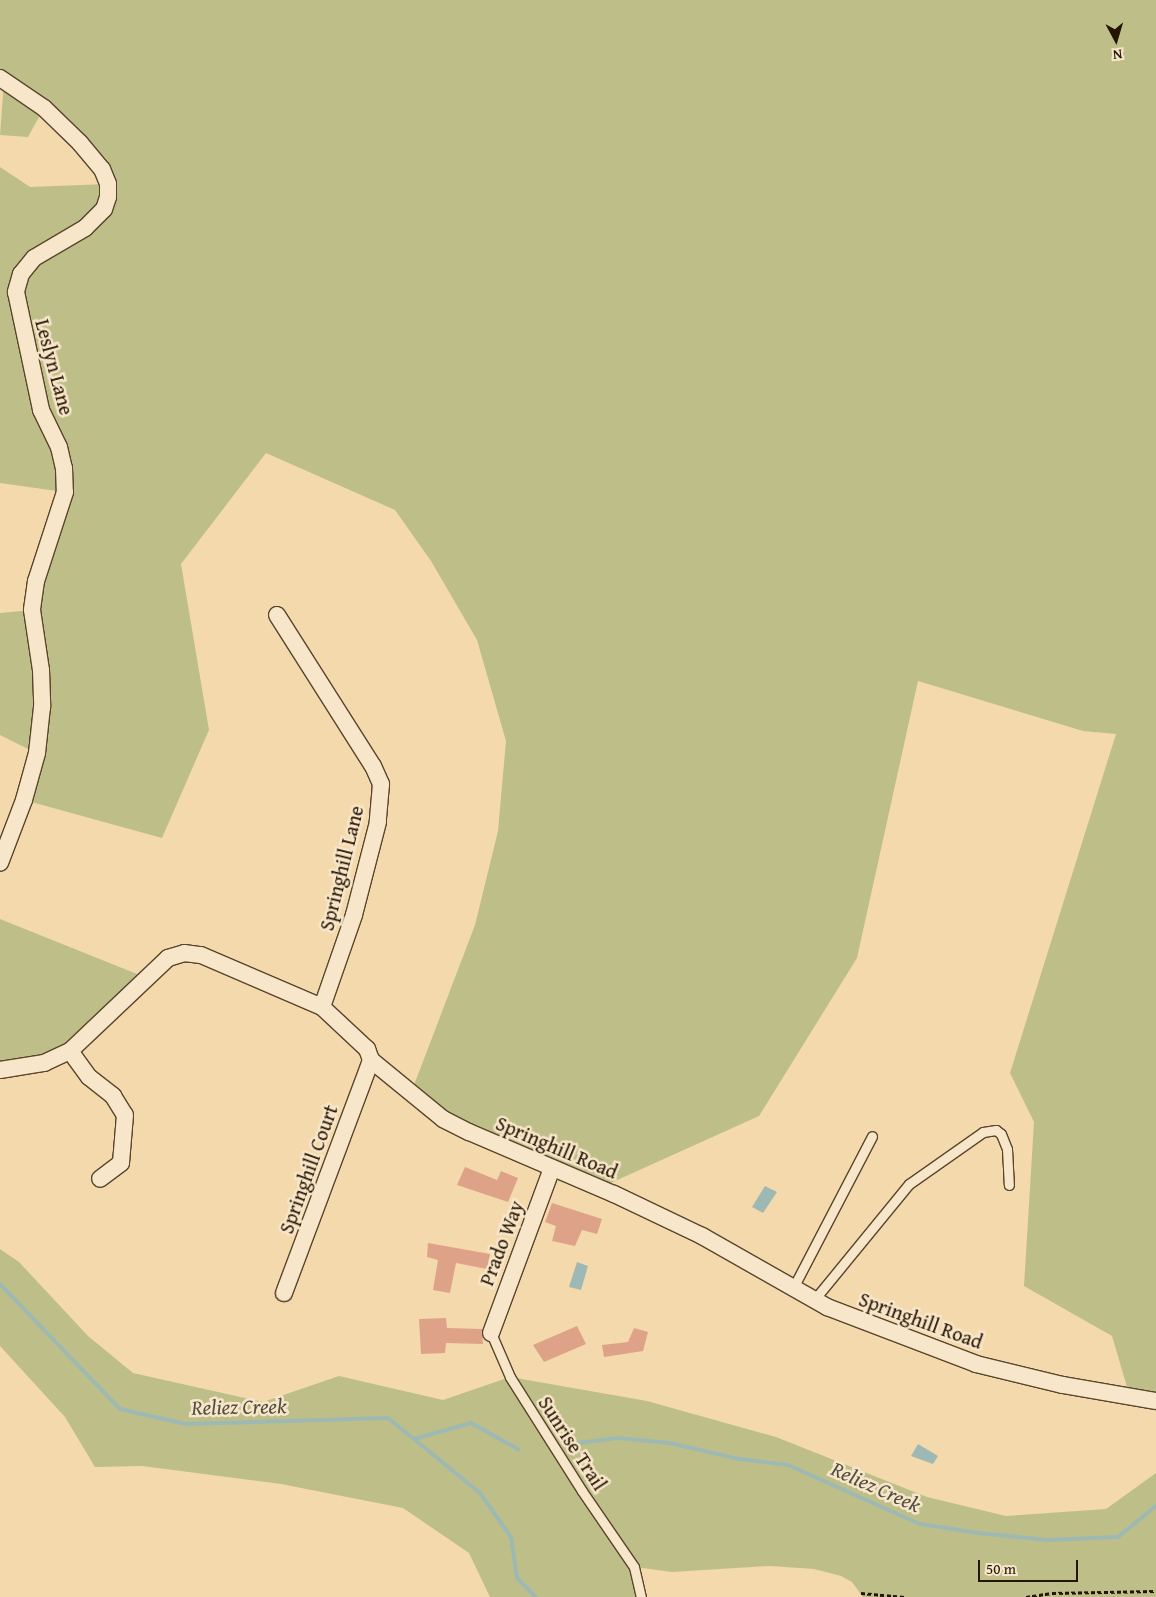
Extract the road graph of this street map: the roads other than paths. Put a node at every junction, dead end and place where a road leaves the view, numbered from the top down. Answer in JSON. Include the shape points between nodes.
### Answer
{"nodes":[{"id":1,"x":0,"y":78,"type":"edge"},
{"id":2,"x":276,"y":615,"type":"dead end"},
{"id":3,"x":0,"y":863,"type":"edge"},
{"id":4,"x":322,"y":1007,"type":"junction"},
{"id":5,"x":70,"y":1052,"type":"junction"},
{"id":6,"x":371,"y":1060,"type":"junction"},
{"id":7,"x":0,"y":1070,"type":"edge"},
{"id":8,"x":872,"y":1136,"type":"dead end"},
{"id":9,"x":552,"y":1168,"type":"junction"},
{"id":10,"x":100,"y":1179,"type":"dead end"},
{"id":11,"x":1009,"y":1185,"type":"dead end"},
{"id":12,"x":793,"y":1288,"type":"junction"},
{"id":13,"x":284,"y":1292,"type":"dead end"},
{"id":14,"x":814,"y":1300,"type":"junction"},
{"id":15,"x":491,"y":1334,"type":"joint"},
{"id":16,"x":1156,"y":1401,"type":"edge"},
{"id":17,"x":641,"y":1597,"type":"edge"}],
"edges":[{"from":1,"to":3,"type":"street","name":"Leslyn Lane","via":[[44,108],[80,143],[102,169],[108,184],[108,196],[104,209],[85,228],[34,258],[21,274],[16,292],[41,410],[59,447],[65,492],[36,581],[32,610],[42,688],[36,753],[24,800]]},
{"from":2,"to":4,"type":"street","name":"Springhill Lane","via":[[373,766],[381,784],[378,822],[354,914]]},
{"from":4,"to":5,"type":"street","name":"Springhill Road","via":[[201,955],[184,953],[168,958]]},
{"from":4,"to":6,"type":"street","name":"Springhill Road","via":[[367,1049]]},
{"from":5,"to":7,"type":"street","name":"Springhill Road","via":[[44,1063]]},
{"from":5,"to":10,"type":"street","via":[[89,1077],[113,1096],[125,1115],[121,1163]]},
{"from":6,"to":9,"type":"street","name":"Springhill Road","via":[[443,1119]]},
{"from":6,"to":13,"type":"street","name":"Springhill Court"},
{"from":8,"to":12,"type":"lane"},
{"from":9,"to":12,"type":"street","name":"Springhill Road","via":[[702,1236]]},
{"from":9,"to":15,"type":"street","name":"Prado Way"},
{"from":11,"to":14,"type":"lane","via":[[1007,1148],[1001,1134],[996,1130],[983,1132],[909,1184]]},
{"from":12,"to":14,"type":"street","name":"Springhill Road"},
{"from":14,"to":16,"type":"street","name":"Springhill Road","via":[[976,1364],[1063,1385]]},
{"from":15,"to":17,"type":"lane","name":"Sunrise Trail","via":[[510,1377],[634,1567]]}]}
